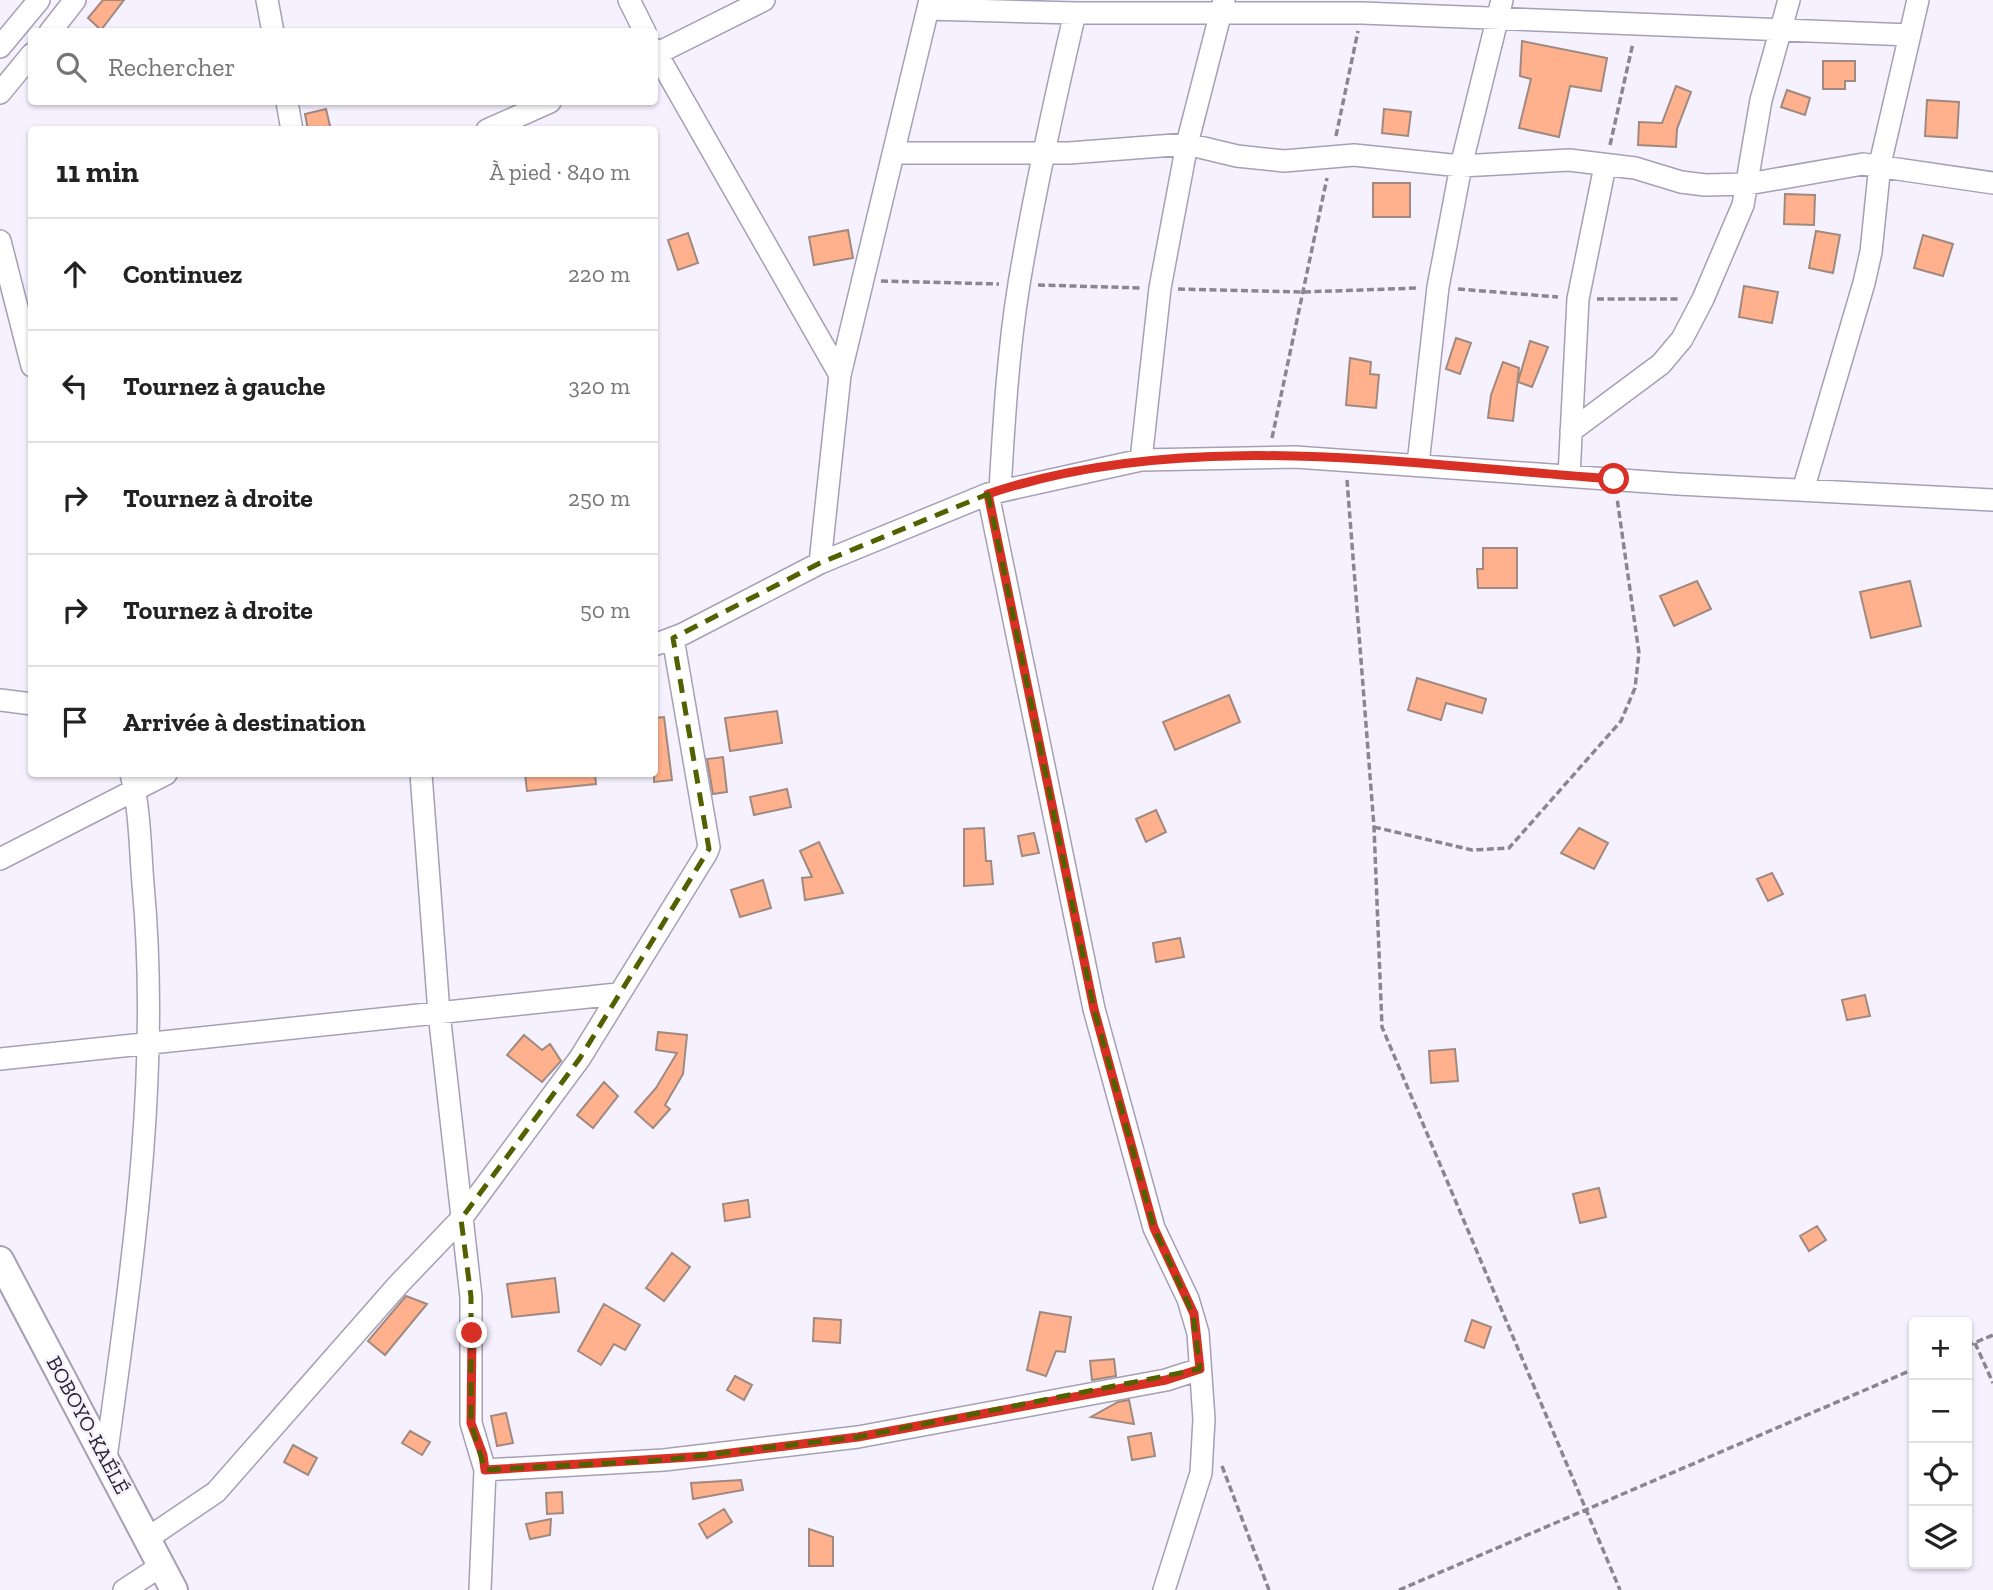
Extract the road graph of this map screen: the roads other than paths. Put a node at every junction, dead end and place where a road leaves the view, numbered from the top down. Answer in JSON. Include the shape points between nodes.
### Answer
{"nodes":[{"id":1,"x":39,"y":0,"type":"edge"},
{"id":2,"x":75,"y":0,"type":"edge"},
{"id":3,"x":267,"y":0,"type":"edge"},
{"id":4,"x":629,"y":0,"type":"edge"},
{"id":5,"x":764,"y":0,"type":"edge"},
{"id":6,"x":1789,"y":0,"type":"edge"},
{"id":7,"x":1918,"y":0,"type":"edge"},
{"id":8,"x":930,"y":4,"type":"edge"},
{"id":9,"x":1222,"y":5,"type":"edge"},
{"id":10,"x":1499,"y":10,"type":"edge"},
{"id":11,"x":1075,"y":13,"type":"junction"},
{"id":12,"x":53,"y":28,"type":"edge"},
{"id":13,"x":272,"y":28,"type":"edge"},
{"id":14,"x":643,"y":28,"type":"edge"},
{"id":15,"x":1784,"y":29,"type":"junction"},
{"id":16,"x":1910,"y":35,"type":"junction"},
{"id":17,"x":0,"y":47,"type":"edge"},
{"id":18,"x":658,"y":52,"type":"edge"},
{"id":19,"x":658,"y":58,"type":"edge"},
{"id":20,"x":28,"y":59,"type":"edge"},
{"id":21,"x":0,"y":93,"type":"edge"},
{"id":22,"x":287,"y":105,"type":"edge"},
{"id":23,"x":543,"y":105,"type":"edge"},
{"id":24,"x":291,"y":126,"type":"edge"},
{"id":25,"x":496,"y":126,"type":"edge"},
{"id":26,"x":1187,"y":144,"type":"junction"},
{"id":27,"x":1043,"y":152,"type":"junction"},
{"id":28,"x":895,"y":153,"type":"junction"},
{"id":29,"x":1880,"y":164,"type":"junction"},
{"id":30,"x":1461,"y":166,"type":"junction"},
{"id":31,"x":1605,"y":166,"type":"junction"},
{"id":32,"x":1993,"y":183,"type":"edge"},
{"id":33,"x":1748,"y":184,"type":"junction"},
{"id":34,"x":0,"y":241,"type":"edge"},
{"id":35,"x":28,"y":339,"type":"edge"},
{"id":36,"x":840,"y":375,"type":"junction"},
{"id":37,"x":1572,"y":431,"type":"junction"},
{"id":38,"x":1141,"y":460,"type":"junction"},
{"id":39,"x":1418,"y":464,"type":"junction"},
{"id":40,"x":1569,"y":476,"type":"junction"},
{"id":41,"x":1803,"y":490,"type":"junction"},
{"id":42,"x":994,"y":492,"type":"junction"},
{"id":43,"x":1993,"y":499,"type":"edge"},
{"id":44,"x":820,"y":563,"type":"junction"},
{"id":45,"x":664,"y":642,"type":"edge"},
{"id":46,"x":0,"y":700,"type":"edge"},
{"id":47,"x":28,"y":704,"type":"edge"},
{"id":48,"x":152,"y":777,"type":"edge"},
{"id":49,"x":421,"y":777,"type":"edge"},
{"id":50,"x":133,"y":781,"type":"edge"},
{"id":51,"x":0,"y":859,"type":"edge"},
{"id":52,"x":617,"y":994,"type":"junction"},
{"id":53,"x":439,"y":1013,"type":"junction"},
{"id":54,"x":147,"y":1044,"type":"junction"},
{"id":55,"x":0,"y":1059,"type":"edge"},
{"id":56,"x":461,"y":1219,"type":"junction"},
{"id":57,"x":0,"y":1260,"type":"edge"},
{"id":58,"x":1200,"y":1369,"type":"junction"},
{"id":59,"x":106,"y":1458,"type":"junction"},
{"id":60,"x":485,"y":1470,"type":"junction"},
{"id":61,"x":148,"y":1538,"type":"junction"},
{"id":62,"x":161,"y":1566,"type":"junction"},
{"id":63,"x":124,"y":1590,"type":"edge"},
{"id":64,"x":174,"y":1590,"type":"edge"},
{"id":65,"x":480,"y":1590,"type":"edge"},
{"id":66,"x":1164,"y":1590,"type":"edge"}],
"edges":[{"from":1,"to":17,"type":"street"},
{"from":2,"to":12,"type":"street"},
{"from":3,"to":13,"type":"street"},
{"from":4,"to":14,"type":"street"},
{"from":5,"to":18,"type":"street"},
{"from":6,"to":15,"type":"street"},
{"from":7,"to":16,"type":"street"},
{"from":8,"to":11,"type":"street"},
{"from":8,"to":28,"type":"street"},
{"from":9,"to":10,"type":"street","via":[[1362,13]]},
{"from":9,"to":11,"type":"street"},
{"from":9,"to":26,"type":"street"},
{"from":10,"to":15,"type":"street","via":[[1637,24]]},
{"from":10,"to":30,"type":"street"},
{"from":11,"to":27,"type":"street"},
{"from":15,"to":16,"type":"street"},
{"from":15,"to":33,"type":"street","via":[[1761,100]]},
{"from":16,"to":29,"type":"street"},
{"from":19,"to":36,"type":"street"},
{"from":20,"to":21,"type":"street"},
{"from":22,"to":24,"type":"street"},
{"from":23,"to":25,"type":"street"},
{"from":26,"to":27,"type":"street"},
{"from":26,"to":30,"type":"street","via":[[1255,160],[1354,155]]},
{"from":26,"to":38,"type":"street","via":[[1160,288]]},
{"from":27,"to":28,"type":"street"},
{"from":27,"to":42,"type":"street","via":[[1019,285]]},
{"from":28,"to":36,"type":"street"},
{"from":29,"to":32,"type":"street"},
{"from":29,"to":33,"type":"street","via":[[1848,165]]},
{"from":29,"to":41,"type":"street","via":[[1864,284]]},
{"from":30,"to":31,"type":"street","via":[[1553,159]]},
{"from":30,"to":39,"type":"street","via":[[1438,287]]},
{"from":31,"to":33,"type":"street","via":[[1635,168],[1705,185]]},
{"from":31,"to":37,"type":"street","via":[[1578,299]]},
{"from":33,"to":37,"type":"street","via":[[1703,299],[1682,338],[1661,364]]},
{"from":34,"to":35,"type":"street"},
{"from":36,"to":44,"type":"street"},
{"from":37,"to":40,"type":"street"},
{"from":38,"to":39,"type":"street","via":[[1268,457]]},
{"from":38,"to":42,"type":"street"},
{"from":39,"to":40,"type":"street"},
{"from":40,"to":41,"type":"street"},
{"from":41,"to":43,"type":"street"},
{"from":42,"to":44,"type":"street"},
{"from":42,"to":58,"type":"street","via":[[1094,1009],[1154,1228],[1194,1314]]},
{"from":44,"to":45,"type":"street"},
{"from":45,"to":52,"type":"street","via":[[709,847]]},
{"from":46,"to":47,"type":"street"},
{"from":48,"to":50,"type":"street"},
{"from":49,"to":53,"type":"street"},
{"from":50,"to":51,"type":"street"},
{"from":50,"to":54,"type":"street","via":[[147,919]]},
{"from":52,"to":53,"type":"street"},
{"from":52,"to":56,"type":"street","via":[[580,1058]]},
{"from":53,"to":54,"type":"street"},
{"from":53,"to":56,"type":"street"},
{"from":54,"to":55,"type":"street"},
{"from":54,"to":59,"type":"street","via":[[148,1103],[138,1220]]},
{"from":56,"to":60,"type":"street","via":[[471,1297],[471,1423]]},
{"from":56,"to":61,"type":"street","via":[[216,1492]]},
{"from":57,"to":59,"type":"main road","name":"BOBOYO-KAÉLÉ"},
{"from":58,"to":60,"type":"street","via":[[1166,1380],[858,1437],[686,1458]]},
{"from":58,"to":66,"type":"street","via":[[1204,1419],[1201,1473]]},
{"from":59,"to":61,"type":"main road","name":"BOBOYO-KAÉLÉ"},
{"from":60,"to":65,"type":"street"},
{"from":61,"to":62,"type":"main road","name":"BOBOYO-KAÉLÉ"},
{"from":62,"to":63,"type":"street"},
{"from":62,"to":64,"type":"main road","name":"BOBOYO-KAÉLÉ"}]}
